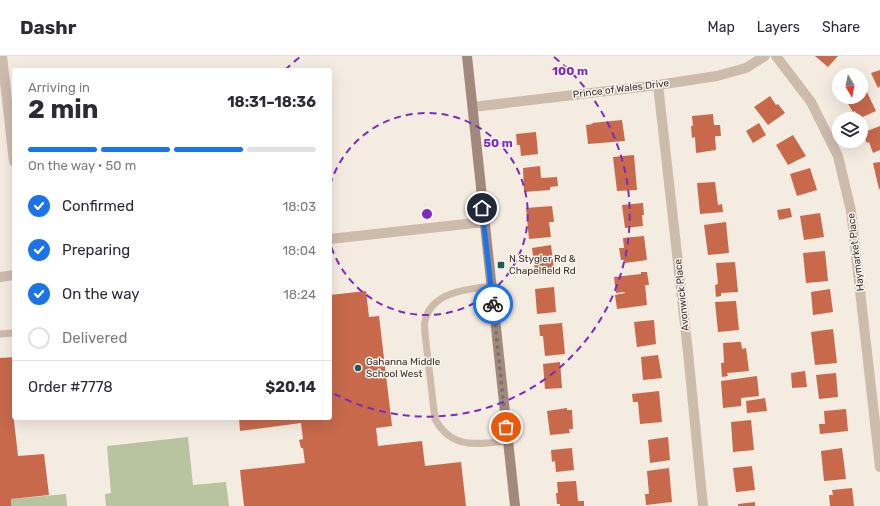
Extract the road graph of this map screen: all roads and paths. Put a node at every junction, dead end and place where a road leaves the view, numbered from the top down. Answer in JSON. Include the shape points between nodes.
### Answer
{"nodes":[{"id":1,"x":2,"y":56,"type":"edge"},
{"id":2,"x":467,"y":56,"type":"edge"},
{"id":3,"x":765,"y":56,"type":"edge"},
{"id":4,"x":776,"y":56,"type":"edge"},
{"id":5,"x":658,"y":85,"type":"junction"},
{"id":6,"x":473,"y":107,"type":"junction"},
{"id":7,"x":12,"y":144,"type":"edge"},
{"id":8,"x":484,"y":222,"type":"junction"},
{"id":9,"x":332,"y":239,"type":"edge"},
{"id":10,"x":12,"y":275,"type":"edge"},
{"id":11,"x":0,"y":277,"type":"edge"},
{"id":12,"x":491,"y":286,"type":"junction"},
{"id":13,"x":12,"y":333,"type":"edge"},
{"id":14,"x":0,"y":334,"type":"edge"},
{"id":15,"x":508,"y":441,"type":"junction"},
{"id":16,"x":880,"y":467,"type":"edge"},
{"id":17,"x":515,"y":506,"type":"edge"},
{"id":18,"x":703,"y":506,"type":"edge"}],
"edges":[{"from":1,"to":7,"type":"street"},
{"from":2,"to":6,"type":"main road"},
{"from":3,"to":5,"type":"street","name":"Prince of Wales Drive","via":[[746,68],[724,74]]},
{"from":4,"to":16,"type":"street","name":"Haymarket Place","via":[[811,102],[838,156],[851,211]]},
{"from":5,"to":6,"type":"street","name":"Prince of Wales Drive"},
{"from":5,"to":18,"type":"street","name":"Avonwick Place"},
{"from":6,"to":8,"type":"main road"},
{"from":8,"to":9,"type":"street"},
{"from":8,"to":12,"type":"main road"},
{"from":10,"to":11,"type":"street"},
{"from":12,"to":15,"type":"main road"},
{"from":12,"to":15,"type":"lane","via":[[465,289],[445,296],[429,312],[425,322],[425,334],[434,419],[446,435],[455,440],[481,444]]},
{"from":13,"to":14,"type":"lane"},
{"from":15,"to":17,"type":"main road"}]}
